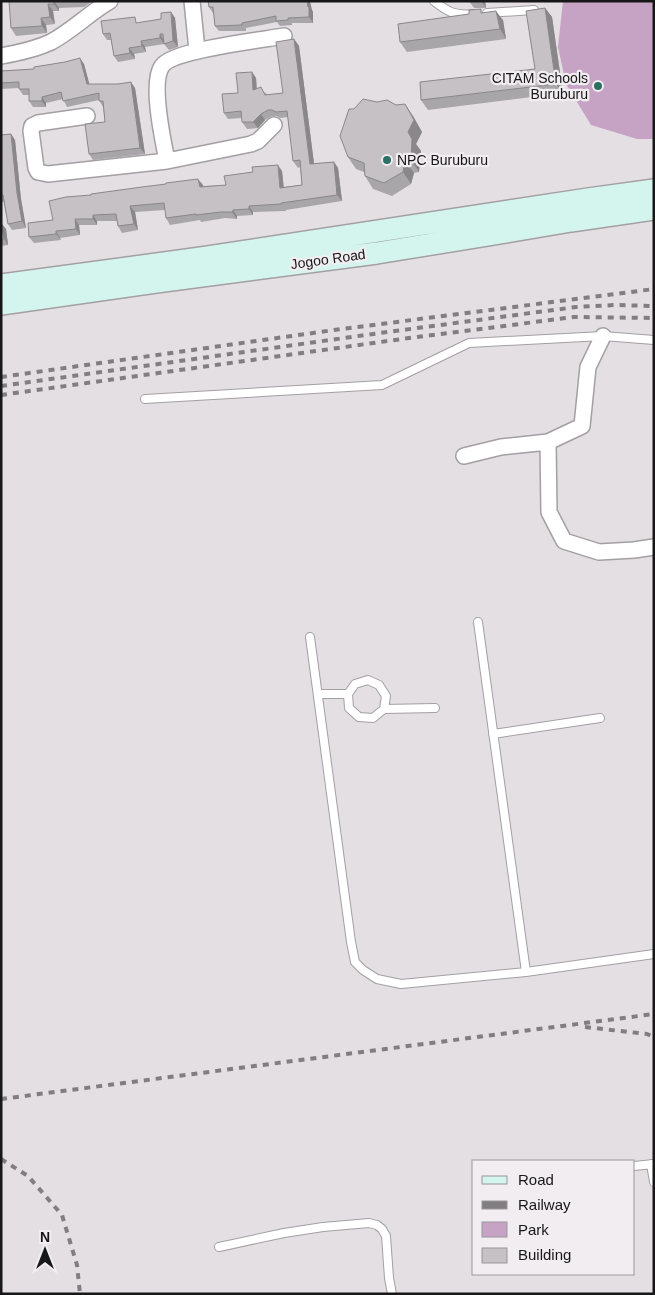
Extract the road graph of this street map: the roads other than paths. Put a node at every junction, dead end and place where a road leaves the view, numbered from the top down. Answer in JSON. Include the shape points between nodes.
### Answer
{"nodes":[{"id":1,"x":110,"y":1,"type":"edge"},
{"id":2,"x":192,"y":1,"type":"edge"},
{"id":3,"x":434,"y":1,"type":"edge"},
{"id":4,"x":534,"y":10,"type":"edge"},
{"id":5,"x":284,"y":36,"type":"dead end"},
{"id":6,"x":197,"y":50,"type":"junction"},
{"id":7,"x":1,"y":56,"type":"edge"},
{"id":8,"x":87,"y":116,"type":"dead end"},
{"id":9,"x":274,"y":125,"type":"dead end"},
{"id":10,"x":167,"y":161,"type":"junction"},
{"id":11,"x":654,"y":190,"type":"edge"},
{"id":12,"x":654,"y":209,"type":"edge"},
{"id":13,"x":1,"y":285,"type":"edge"},
{"id":14,"x":1,"y":304,"type":"edge"},
{"id":15,"x":603,"y":336,"type":"junction"},
{"id":16,"x":654,"y":340,"type":"edge"},
{"id":17,"x":145,"y":399,"type":"dead end"},
{"id":18,"x":548,"y":442,"type":"junction"},
{"id":19,"x":464,"y":456,"type":"dead end"},
{"id":20,"x":654,"y":547,"type":"edge"},
{"id":21,"x":478,"y":622,"type":"dead end"},
{"id":22,"x":310,"y":636,"type":"dead end"},
{"id":23,"x":318,"y":694,"type":"junction"},
{"id":24,"x":348,"y":694,"type":"junction"},
{"id":25,"x":384,"y":708,"type":"junction"},
{"id":26,"x":435,"y":708,"type":"dead end"},
{"id":27,"x":600,"y":718,"type":"dead end"},
{"id":28,"x":493,"y":734,"type":"junction"},
{"id":29,"x":654,"y":954,"type":"edge"},
{"id":30,"x":526,"y":972,"type":"junction"},
{"id":31,"x":652,"y":1164,"type":"edge"},
{"id":32,"x":635,"y":1166,"type":"edge"},
{"id":33,"x":654,"y":1182,"type":"edge"},
{"id":34,"x":219,"y":1247,"type":"dead end"},
{"id":35,"x":392,"y":1294,"type":"edge"}],
"edges":[{"from":1,"to":7,"type":"street","via":[[51,42]]},
{"from":2,"to":6,"type":"street"},
{"from":3,"to":4,"type":"lane","via":[[446,10],[465,15]]},
{"from":5,"to":6,"type":"street"},
{"from":6,"to":10,"type":"street","via":[[165,62],[158,74],[158,103]]},
{"from":8,"to":10,"type":"street","via":[[32,126],[38,172],[48,174]]},
{"from":9,"to":10,"type":"street","via":[[258,141],[250,144]]},
{"from":11,"to":13,"type":"main road","name":"Jogoo Road"},
{"from":12,"to":14,"type":"main road","name":"Jogoo Road","via":[[377,253]]},
{"from":15,"to":16,"type":"lane"},
{"from":15,"to":17,"type":"lane","via":[[469,342],[382,386]]},
{"from":15,"to":18,"type":"street","via":[[588,367],[582,426]]},
{"from":18,"to":19,"type":"street","via":[[501,447]]},
{"from":18,"to":20,"type":"street","via":[[550,512],[564,541],[599,552]]},
{"from":21,"to":28,"type":"lane"},
{"from":22,"to":23,"type":"lane"},
{"from":23,"to":24,"type":"lane"},
{"from":23,"to":30,"type":"lane","via":[[355,962],[377,979],[401,984]]},
{"from":24,"to":25,"type":"lane","via":[[349,708],[359,717],[373,718]]},
{"from":24,"to":25,"type":"lane","via":[[355,684],[368,680],[379,685],[386,696]]},
{"from":25,"to":26,"type":"lane"},
{"from":27,"to":28,"type":"lane"},
{"from":28,"to":30,"type":"lane"},
{"from":29,"to":30,"type":"lane"},
{"from":31,"to":32,"type":"lane"},
{"from":31,"to":33,"type":"lane"},
{"from":34,"to":35,"type":"lane","via":[[324,1227],[377,1225],[386,1236]]}]}
